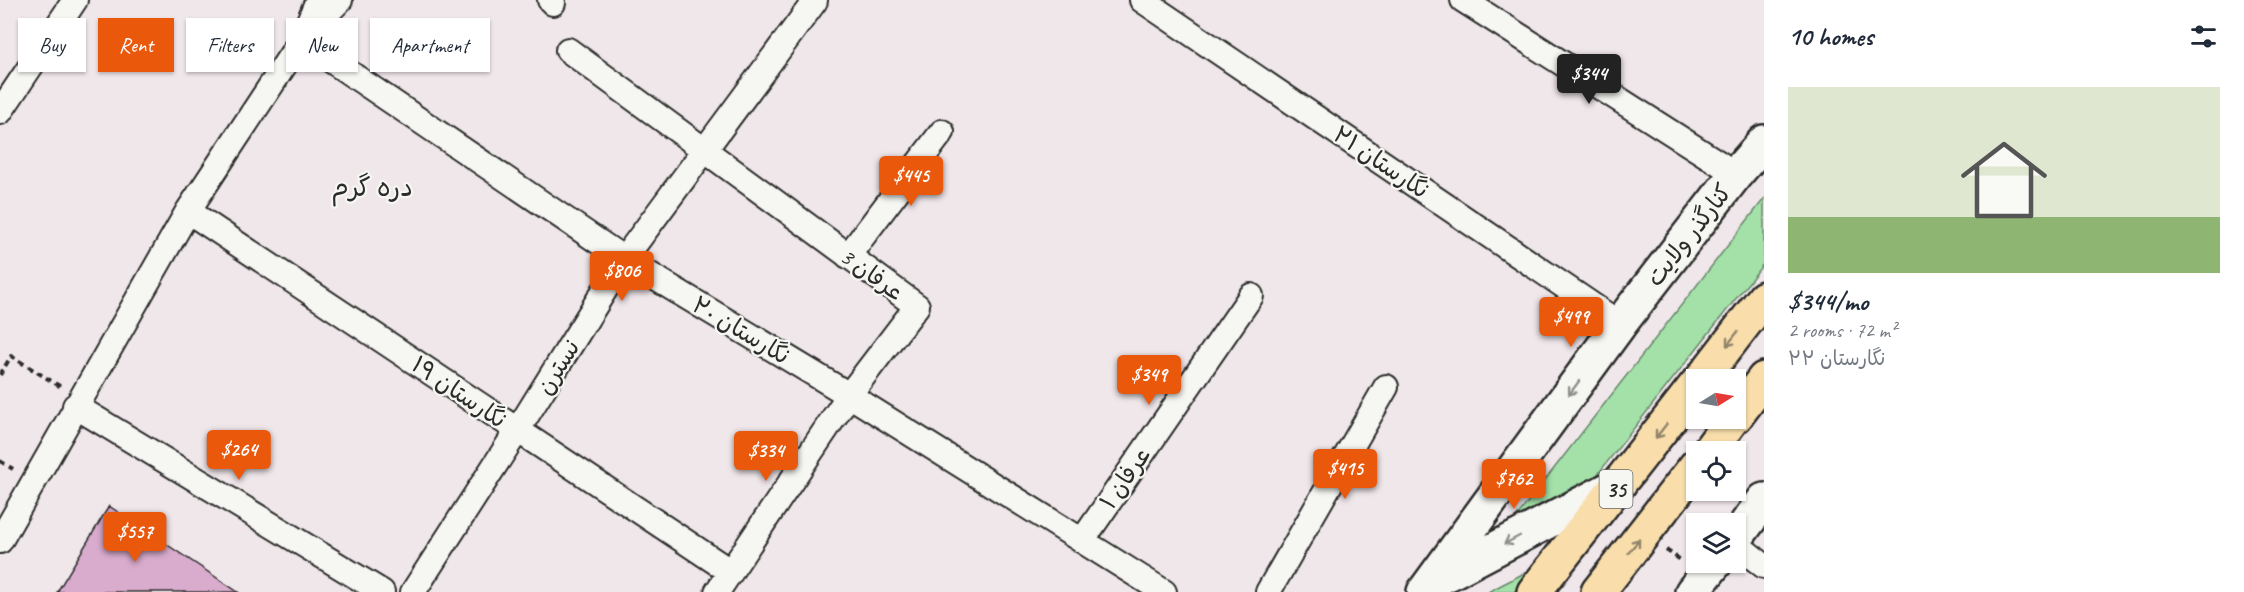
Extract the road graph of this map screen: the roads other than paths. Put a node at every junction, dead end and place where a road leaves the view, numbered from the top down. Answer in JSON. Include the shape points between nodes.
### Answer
{"nodes":[{"id":1,"x":75,"y":0,"type":"edge"},
{"id":2,"x":318,"y":0,"type":"edge"},
{"id":3,"x":340,"y":0,"type":"edge"},
{"id":4,"x":815,"y":0,"type":"edge"},
{"id":5,"x":1142,"y":0,"type":"edge"},
{"id":6,"x":1463,"y":0,"type":"edge"},
{"id":7,"x":310,"y":18,"type":"edge"},
{"id":8,"x":322,"y":18,"type":"edge"},
{"id":9,"x":568,"y":50,"type":"dead end"},
{"id":10,"x":286,"y":63,"type":"edge"},
{"id":11,"x":348,"y":72,"type":"edge"},
{"id":12,"x":0,"y":112,"type":"edge"},
{"id":13,"x":942,"y":132,"type":"dead end"},
{"id":14,"x":1764,"y":142,"type":"edge"},
{"id":15,"x":705,"y":151,"type":"junction"},
{"id":16,"x":1736,"y":174,"type":"junction"},
{"id":17,"x":188,"y":211,"type":"junction"},
{"id":18,"x":848,"y":256,"type":"junction"},
{"id":19,"x":624,"y":259,"type":"junction"},
{"id":20,"x":1251,"y":296,"type":"dead end"},
{"id":21,"x":1764,"y":298,"type":"edge"},
{"id":22,"x":1620,"y":324,"type":"junction"},
{"id":23,"x":1709,"y":369,"type":"edge"},
{"id":24,"x":1764,"y":379,"type":"edge"},
{"id":25,"x":1386,"y":387,"type":"dead end"},
{"id":26,"x":849,"y":395,"type":"junction"},
{"id":27,"x":70,"y":398,"type":"junction"},
{"id":28,"x":1686,"y":398,"type":"edge"},
{"id":29,"x":1746,"y":402,"type":"edge"},
{"id":30,"x":518,"y":431,"type":"junction"},
{"id":31,"x":1686,"y":479,"type":"edge"},
{"id":32,"x":1619,"y":484,"type":"junction"},
{"id":33,"x":1764,"y":500,"type":"edge"},
{"id":34,"x":1746,"y":524,"type":"edge"},
{"id":35,"x":0,"y":541,"type":"edge"},
{"id":36,"x":1082,"y":541,"type":"junction"},
{"id":37,"x":1746,"y":552,"type":"edge"},
{"id":38,"x":1764,"y":566,"type":"edge"},
{"id":39,"x":730,"y":572,"type":"junction"},
{"id":40,"x":1429,"y":587,"type":"edge"},
{"id":41,"x":382,"y":592,"type":"edge"},
{"id":42,"x":413,"y":592,"type":"edge"},
{"id":43,"x":717,"y":592,"type":"edge"},
{"id":44,"x":1164,"y":592,"type":"edge"},
{"id":45,"x":1268,"y":592,"type":"edge"},
{"id":46,"x":1534,"y":592,"type":"edge"},
{"id":47,"x":1598,"y":592,"type":"edge"}],
"edges":[{"from":1,"to":12,"type":"street"},
{"from":2,"to":7,"type":"street"},
{"from":3,"to":8,"type":"street"},
{"from":4,"to":15,"type":"street","name":"نسترن"},
{"from":5,"to":22,"type":"street","name":"نگارستان ۲۱"},
{"from":6,"to":16,"type":"street"},
{"from":9,"to":15,"type":"street","name":"عرفان 3"},
{"from":10,"to":17,"type":"street"},
{"from":11,"to":19,"type":"street","name":"نگارستان ۲۰"},
{"from":13,"to":18,"type":"street"},
{"from":14,"to":16,"type":"main road","name":"کنارگذر ولایت"},
{"from":15,"to":18,"type":"street","name":"عرفان 3"},
{"from":15,"to":19,"type":"street","name":"نسترن"},
{"from":16,"to":22,"type":"main road","name":"کنارگذر ولایت"},
{"from":17,"to":27,"type":"street"},
{"from":17,"to":30,"type":"street","name":"نگارستان ۱۹"},
{"from":18,"to":26,"type":"street","name":"عرفان 3","via":[[917,306]]},
{"from":19,"to":26,"type":"street","name":"نگارستان ۲۰"},
{"from":19,"to":30,"type":"street","name":"نسترن"},
{"from":20,"to":36,"type":"street","name":"عرفان ۱"},
{"from":21,"to":23,"type":"main road","one_way":true},
{"from":22,"to":40,"type":"main road","name":"کنارگذر ولایت","one_way":true},
{"from":24,"to":29,"type":"main road"},
{"from":25,"to":45,"type":"street"},
{"from":26,"to":36,"type":"street","name":"نگارستان ۲۰"},
{"from":26,"to":39,"type":"street"},
{"from":27,"to":35,"type":"street"},
{"from":27,"to":41,"type":"street"},
{"from":28,"to":32,"type":"main road","number":"35","one_way":true},
{"from":30,"to":39,"type":"street","name":"نگارستان ۱۹"},
{"from":30,"to":42,"type":"street","name":"نسترن"},
{"from":47,"to":31,"type":"main road","number":"35","one_way":true},
{"from":32,"to":40,"type":"main road","one_way":true},
{"from":32,"to":46,"type":"main road","number":"35"},
{"from":33,"to":34,"type":"main road"},
{"from":36,"to":44,"type":"street","name":"نگارستان ۲۰"},
{"from":37,"to":38,"type":"street"},
{"from":39,"to":43,"type":"street"}]}
